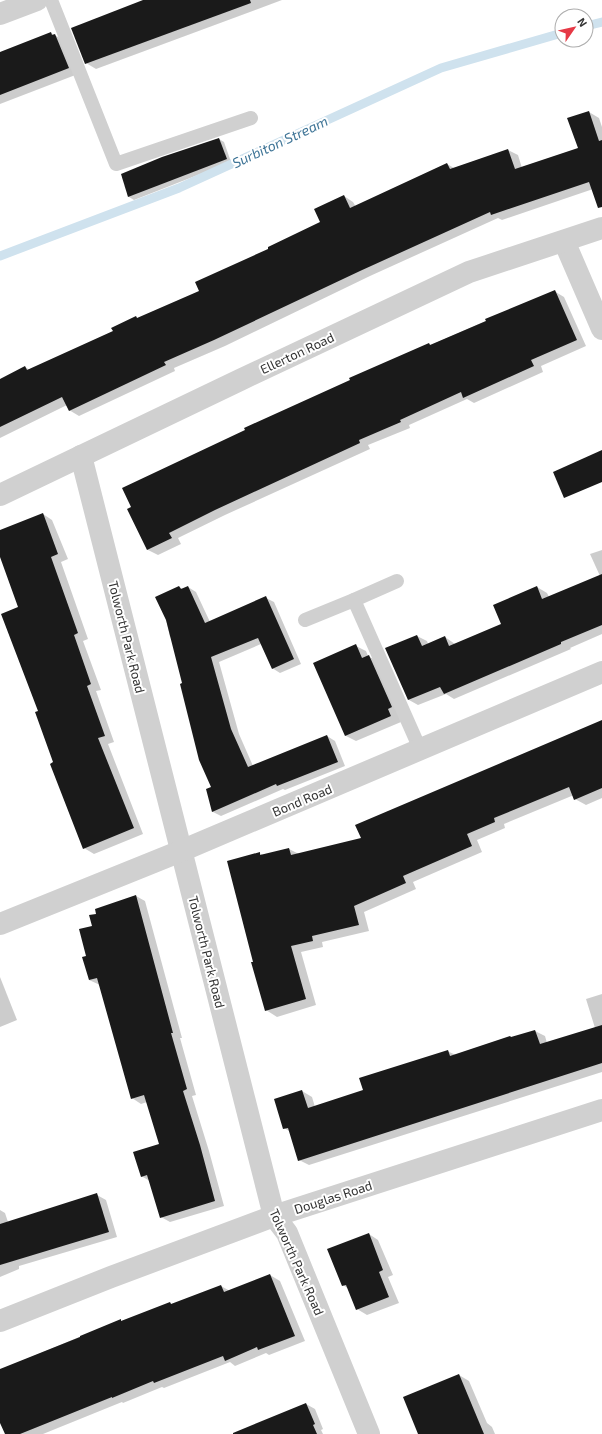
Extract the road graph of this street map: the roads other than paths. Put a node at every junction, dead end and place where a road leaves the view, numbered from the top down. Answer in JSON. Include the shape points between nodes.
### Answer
{"nodes":[{"id":1,"x":37,"y":0,"type":"edge"},
{"id":2,"x":51,"y":0,"type":"edge"},
{"id":3,"x":0,"y":14,"type":"edge"},
{"id":4,"x":251,"y":118,"type":"dead end"},
{"id":5,"x":602,"y":228,"type":"edge"},
{"id":6,"x":564,"y":241,"type":"junction"},
{"id":7,"x":602,"y":329,"type":"edge"},
{"id":8,"x":81,"y":456,"type":"junction"},
{"id":9,"x":0,"y":495,"type":"edge"},
{"id":10,"x":397,"y":581,"type":"dead end"},
{"id":11,"x":354,"y":600,"type":"junction"},
{"id":12,"x":305,"y":620,"type":"dead end"},
{"id":13,"x":602,"y":672,"type":"edge"},
{"id":14,"x":420,"y":749,"type":"junction"},
{"id":15,"x":181,"y":851,"type":"junction"},
{"id":16,"x":0,"y":924,"type":"edge"},
{"id":17,"x":602,"y":1110,"type":"edge"},
{"id":18,"x":274,"y":1216,"type":"junction"},
{"id":19,"x":0,"y":1321,"type":"edge"},
{"id":20,"x":369,"y":1434,"type":"edge"}],
"edges":[{"from":1,"to":3,"type":"street"},
{"from":2,"to":4,"type":"lane","via":[[116,164]]},
{"from":5,"to":6,"type":"street","name":"Ellerton Road"},
{"from":6,"to":7,"type":"street"},
{"from":6,"to":8,"type":"street","name":"Ellerton Road","via":[[469,272]]},
{"from":8,"to":9,"type":"street","name":"Ellerton Road"},
{"from":8,"to":15,"type":"street","name":"Tolworth Park Road"},
{"from":10,"to":11,"type":"lane"},
{"from":11,"to":12,"type":"lane"},
{"from":11,"to":14,"type":"lane"},
{"from":13,"to":14,"type":"street","name":"Bond Road"},
{"from":14,"to":15,"type":"street","name":"Bond Road"},
{"from":15,"to":16,"type":"street","name":"Bond Road"},
{"from":15,"to":18,"type":"street","name":"Tolworth Park Road"},
{"from":17,"to":18,"type":"street","name":"Douglas Road"},
{"from":18,"to":19,"type":"street","name":"Douglas Road"},
{"from":18,"to":20,"type":"street","name":"Tolworth Park Road","via":[[287,1233]]}]}
